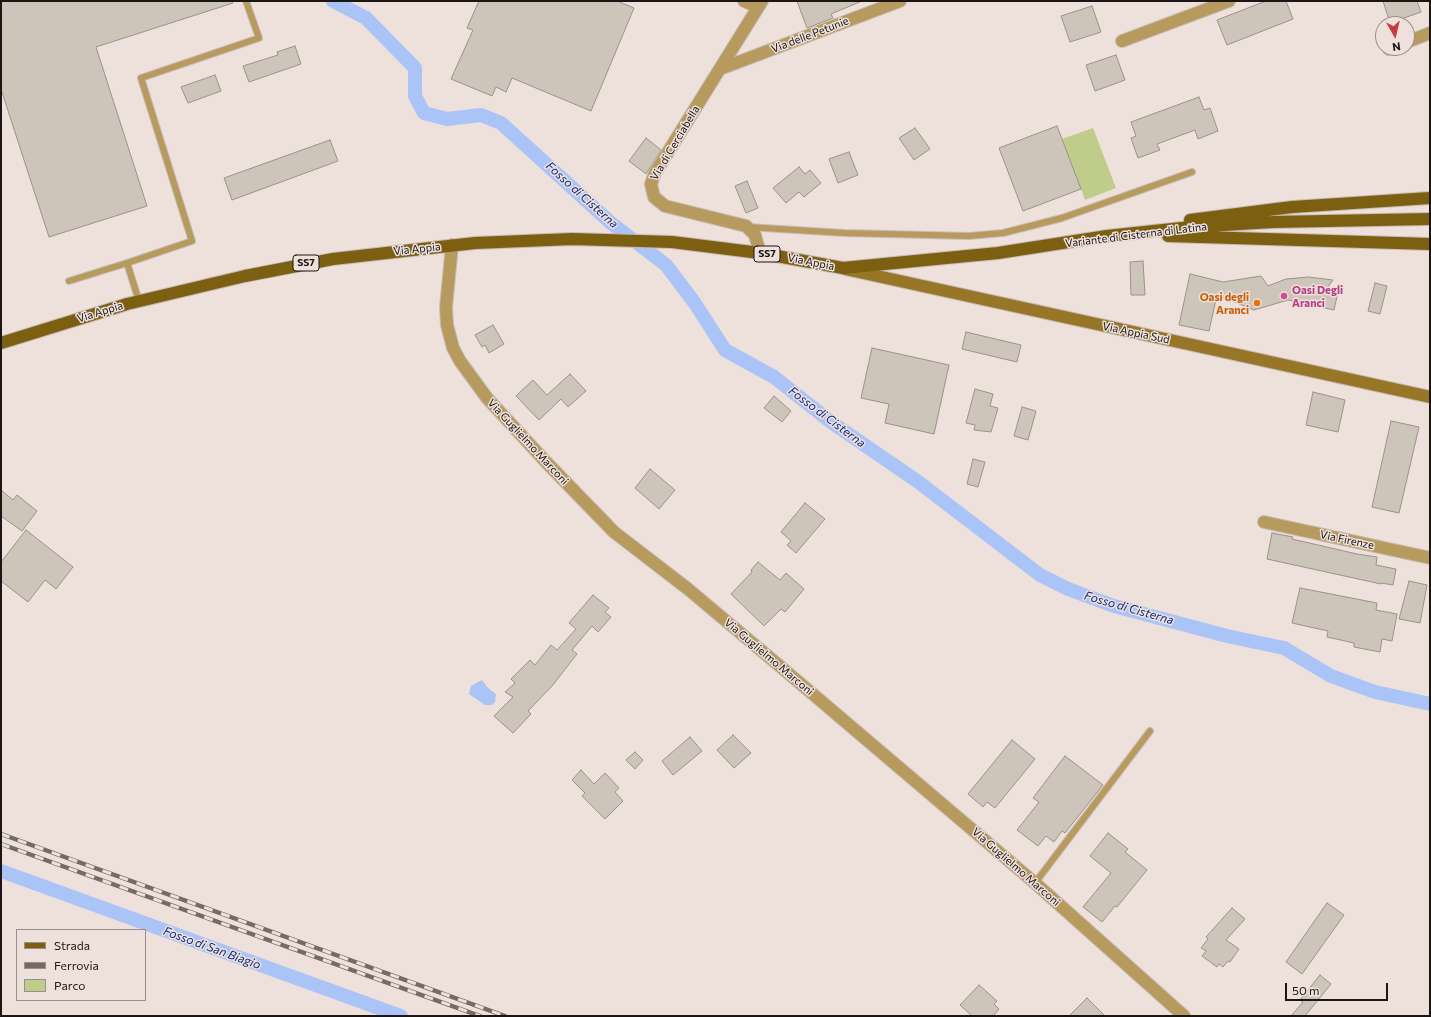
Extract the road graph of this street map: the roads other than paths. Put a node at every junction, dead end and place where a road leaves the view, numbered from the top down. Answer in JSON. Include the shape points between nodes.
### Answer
{"nodes":[{"id":1,"x":246,"y":1,"type":"edge"},
{"id":2,"x":744,"y":1,"type":"edge"},
{"id":3,"x":900,"y":1,"type":"edge"},
{"id":4,"x":1229,"y":1,"type":"edge"},
{"id":5,"x":760,"y":4,"type":"edge"},
{"id":6,"x":1430,"y":33,"type":"edge"},
{"id":7,"x":1415,"y":39,"type":"edge"},
{"id":8,"x":1122,"y":41,"type":"dead end"},
{"id":9,"x":720,"y":69,"type":"junction"},
{"id":10,"x":1192,"y":172,"type":"dead end"},
{"id":11,"x":1430,"y":198,"type":"edge"},
{"id":12,"x":1430,"y":219,"type":"edge"},
{"id":13,"x":746,"y":226,"type":"junction"},
{"id":14,"x":1107,"y":236,"type":"junction"},
{"id":15,"x":1430,"y":244,"type":"edge"},
{"id":16,"x":452,"y":245,"type":"junction"},
{"id":17,"x":760,"y":253,"type":"junction"},
{"id":18,"x":127,"y":263,"type":"junction"},
{"id":19,"x":843,"y":268,"type":"junction"},
{"id":20,"x":69,"y":281,"type":"dead end"},
{"id":21,"x":139,"y":301,"type":"junction"},
{"id":22,"x":1,"y":344,"type":"edge"},
{"id":23,"x":1430,"y":397,"type":"edge"},
{"id":24,"x":1264,"y":522,"type":"dead end"},
{"id":25,"x":1430,"y":558,"type":"edge"},
{"id":26,"x":1150,"y":731,"type":"dead end"},
{"id":27,"x":1035,"y":883,"type":"junction"},
{"id":28,"x":1184,"y":1016,"type":"edge"}],
"edges":[{"from":1,"to":18,"type":"lane","via":[[259,38],[141,78],[192,241]]},
{"from":2,"to":5,"type":"street"},
{"from":3,"to":9,"type":"street","name":"Via delle Petunie"},
{"from":4,"to":8,"type":"street"},
{"from":5,"to":9,"type":"street","name":"Via di Cerciabella"},
{"from":6,"to":7,"type":"street"},
{"from":9,"to":13,"type":"street","name":"Via di Cerciabella","via":[[655,173],[650,188],[657,200],[665,206]]},
{"from":10,"to":13,"type":"lane","via":[[1062,218],[1003,233],[969,236],[852,233]]},
{"from":11,"to":14,"type":"main road","via":[[1242,212]]},
{"from":12,"to":14,"type":"main road","name":"Variante di Cisterna di Latina","via":[[1219,225]]},
{"from":13,"to":17,"type":"street","via":[[755,235]]},
{"from":14,"to":15,"type":"main road","via":[[1194,236]]},
{"from":14,"to":19,"type":"main road","name":"Variante di Cisterna di Latina","via":[[998,253]]},
{"from":16,"to":17,"type":"main road","name":"Via Appia","number":"SS7","via":[[538,239],[620,240],[690,243]]},
{"from":16,"to":21,"type":"main road","name":"Via Appia","number":"SS7","via":[[311,262]]},
{"from":16,"to":27,"type":"street","name":"Via Guglielmo Marconi","via":[[446,307],[451,341],[469,375],[509,424],[614,532],[707,605]]},
{"from":17,"to":19,"type":"main road","name":"Via Appia","number":"SS7"},
{"from":18,"to":20,"type":"lane"},
{"from":18,"to":21,"type":"lane"},
{"from":19,"to":23,"type":"main road","name":"Via Appia Sud"},
{"from":21,"to":22,"type":"main road","name":"Via Appia","number":"SS7"},
{"from":24,"to":25,"type":"street","name":"Via Firenze"},
{"from":26,"to":27,"type":"lane"},
{"from":27,"to":28,"type":"street","name":"Via Guglielmo Marconi"}]}
